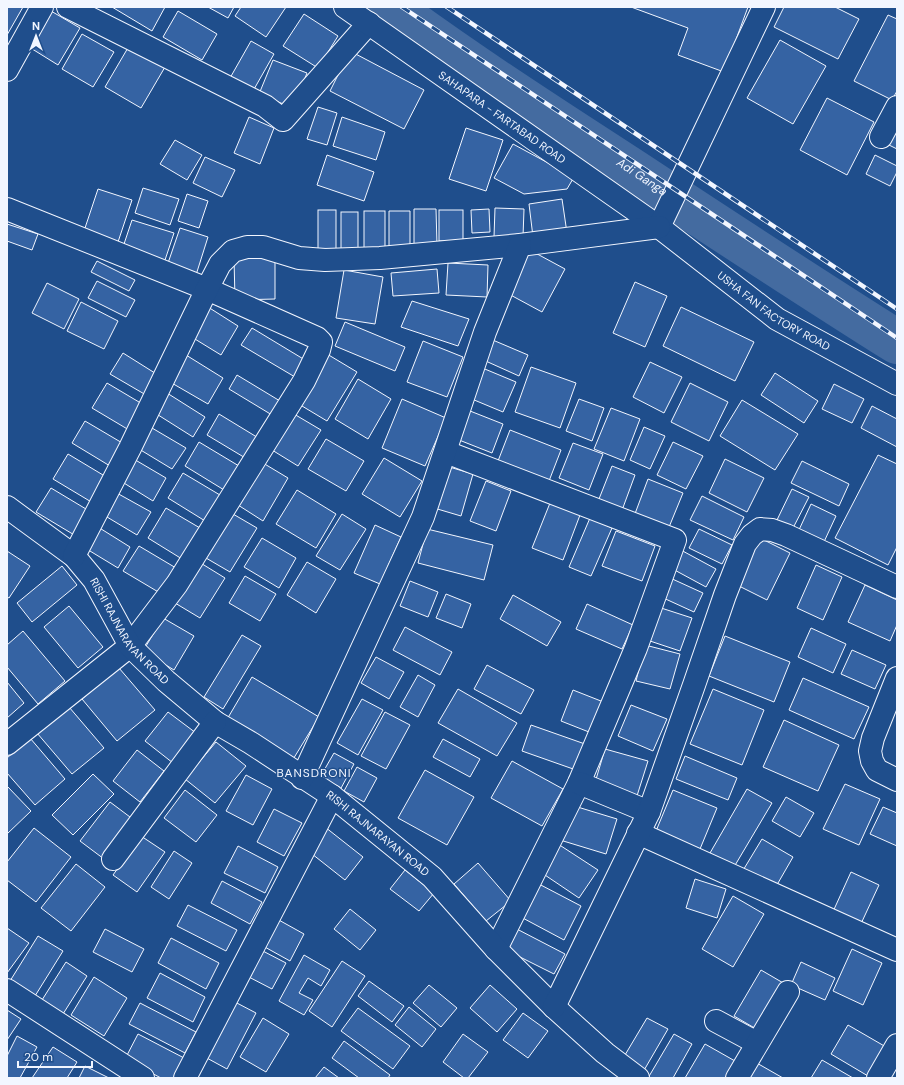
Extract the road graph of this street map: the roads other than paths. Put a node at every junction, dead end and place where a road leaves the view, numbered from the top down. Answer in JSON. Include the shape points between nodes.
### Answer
{"nodes":[{"id":1,"x":42,"y":7,"type":"edge"},
{"id":2,"x":68,"y":7,"type":"edge"},
{"id":3,"x":346,"y":7,"type":"edge"},
{"id":4,"x":764,"y":7,"type":"edge"},
{"id":5,"x":369,"y":22,"type":"junction"},
{"id":6,"x":7,"y":70,"type":"edge"},
{"id":7,"x":897,"y":107,"type":"edge"},
{"id":8,"x":881,"y":137,"type":"dead end"},
{"id":9,"x":7,"y":209,"type":"edge"},
{"id":10,"x":659,"y":227,"type":"junction"},
{"id":11,"x":520,"y":245,"type":"junction"},
{"id":12,"x":207,"y":289,"type":"junction"},
{"id":13,"x":897,"y":384,"type":"edge"},
{"id":14,"x":446,"y":452,"type":"junction"},
{"id":15,"x":7,"y":507,"type":"edge"},
{"id":16,"x":74,"y":556,"type":"junction"},
{"id":17,"x":897,"y":587,"type":"edge"},
{"id":18,"x":130,"y":646,"type":"junction"},
{"id":19,"x":897,"y":678,"type":"edge"},
{"id":20,"x":215,"y":722,"type":"junction"},
{"id":21,"x":7,"y":744,"type":"edge"},
{"id":22,"x":302,"y":778,"type":"junction"},
{"id":23,"x":897,"y":780,"type":"edge"},
{"id":24,"x":579,"y":783,"type":"junction"},
{"id":25,"x":332,"y":796,"type":"junction"},
{"id":26,"x":648,"y":812,"type":"junction"},
{"id":27,"x":638,"y":833,"type":"junction"},
{"id":28,"x":113,"y":859,"type":"dead end"},
{"id":29,"x":496,"y":949,"type":"junction"},
{"id":30,"x":897,"y":950,"type":"edge"},
{"id":31,"x":7,"y":990,"type":"edge"},
{"id":32,"x":788,"y":992,"type":"dead end"},
{"id":33,"x":554,"y":1007,"type":"junction"},
{"id":34,"x":716,"y":1021,"type":"dead end"},
{"id":35,"x":757,"y":1043,"type":"junction"},
{"id":36,"x":897,"y":1045,"type":"edge"},
{"id":37,"x":143,"y":1078,"type":"edge"},
{"id":38,"x":185,"y":1078,"type":"edge"},
{"id":39,"x":638,"y":1078,"type":"edge"},
{"id":40,"x":738,"y":1078,"type":"edge"},
{"id":41,"x":878,"y":1078,"type":"edge"}],
"edges":[{"from":1,"to":6,"type":"street"},
{"from":2,"to":5,"type":"street","via":[[265,106],[284,120]]},
{"from":3,"to":5,"type":"street","name":"SAHAPARA - FARTABAD ROAD"},
{"from":4,"to":10,"type":"street"},
{"from":5,"to":10,"type":"street","name":"SAHAPARA - FARTABAD ROAD"},
{"from":7,"to":8,"type":"street"},
{"from":9,"to":12,"type":"street"},
{"from":10,"to":11,"type":"street"},
{"from":10,"to":13,"type":"street","name":"USHA FAN FACTORY ROAD","via":[[776,319]]},
{"from":11,"to":12,"type":"street","via":[[380,258],[325,260],[299,258],[263,247],[247,247],[233,251],[220,264]]},
{"from":11,"to":14,"type":"street","via":[[485,332]]},
{"from":12,"to":16,"type":"street"},
{"from":12,"to":18,"type":"street","via":[[321,342],[304,381],[181,577]]},
{"from":14,"to":22,"type":"street","via":[[423,517]]},
{"from":14,"to":24,"type":"street","via":[[675,540],[636,648]]},
{"from":15,"to":16,"type":"street","name":"RISHI RAJNARAYAN ROAD"},
{"from":16,"to":18,"type":"street","name":"RISHI RAJNARAYAN ROAD","via":[[94,580]]},
{"from":17,"to":26,"type":"street","via":[[786,535],[760,529],[752,535],[725,595]]},
{"from":18,"to":20,"type":"street","name":"RISHI RAJNARAYAN ROAD","via":[[166,681]]},
{"from":18,"to":21,"type":"street"},
{"from":19,"to":23,"type":"street","via":[[870,751],[877,770]]},
{"from":20,"to":22,"type":"street","name":"RISHI RAJNARAYAN ROAD"},
{"from":20,"to":28,"type":"street"},
{"from":22,"to":25,"type":"street","name":"RISHI RAJNARAYAN ROAD"},
{"from":24,"to":26,"type":"street"},
{"from":24,"to":29,"type":"street"},
{"from":25,"to":29,"type":"street","name":"RISHI RAJNARAYAN ROAD","via":[[432,877]]},
{"from":25,"to":38,"type":"street"},
{"from":26,"to":27,"type":"street"},
{"from":27,"to":30,"type":"street"},
{"from":27,"to":33,"type":"street"},
{"from":29,"to":33,"type":"street","name":"RISHI RAJNARAYAN ROAD"},
{"from":31,"to":37,"type":"street"},
{"from":32,"to":35,"type":"street"},
{"from":33,"to":39,"type":"street","name":"RISHI RAJNARAYAN ROAD","via":[[605,1053]]},
{"from":34,"to":35,"type":"street"},
{"from":35,"to":40,"type":"street"},
{"from":36,"to":41,"type":"street"}]}
